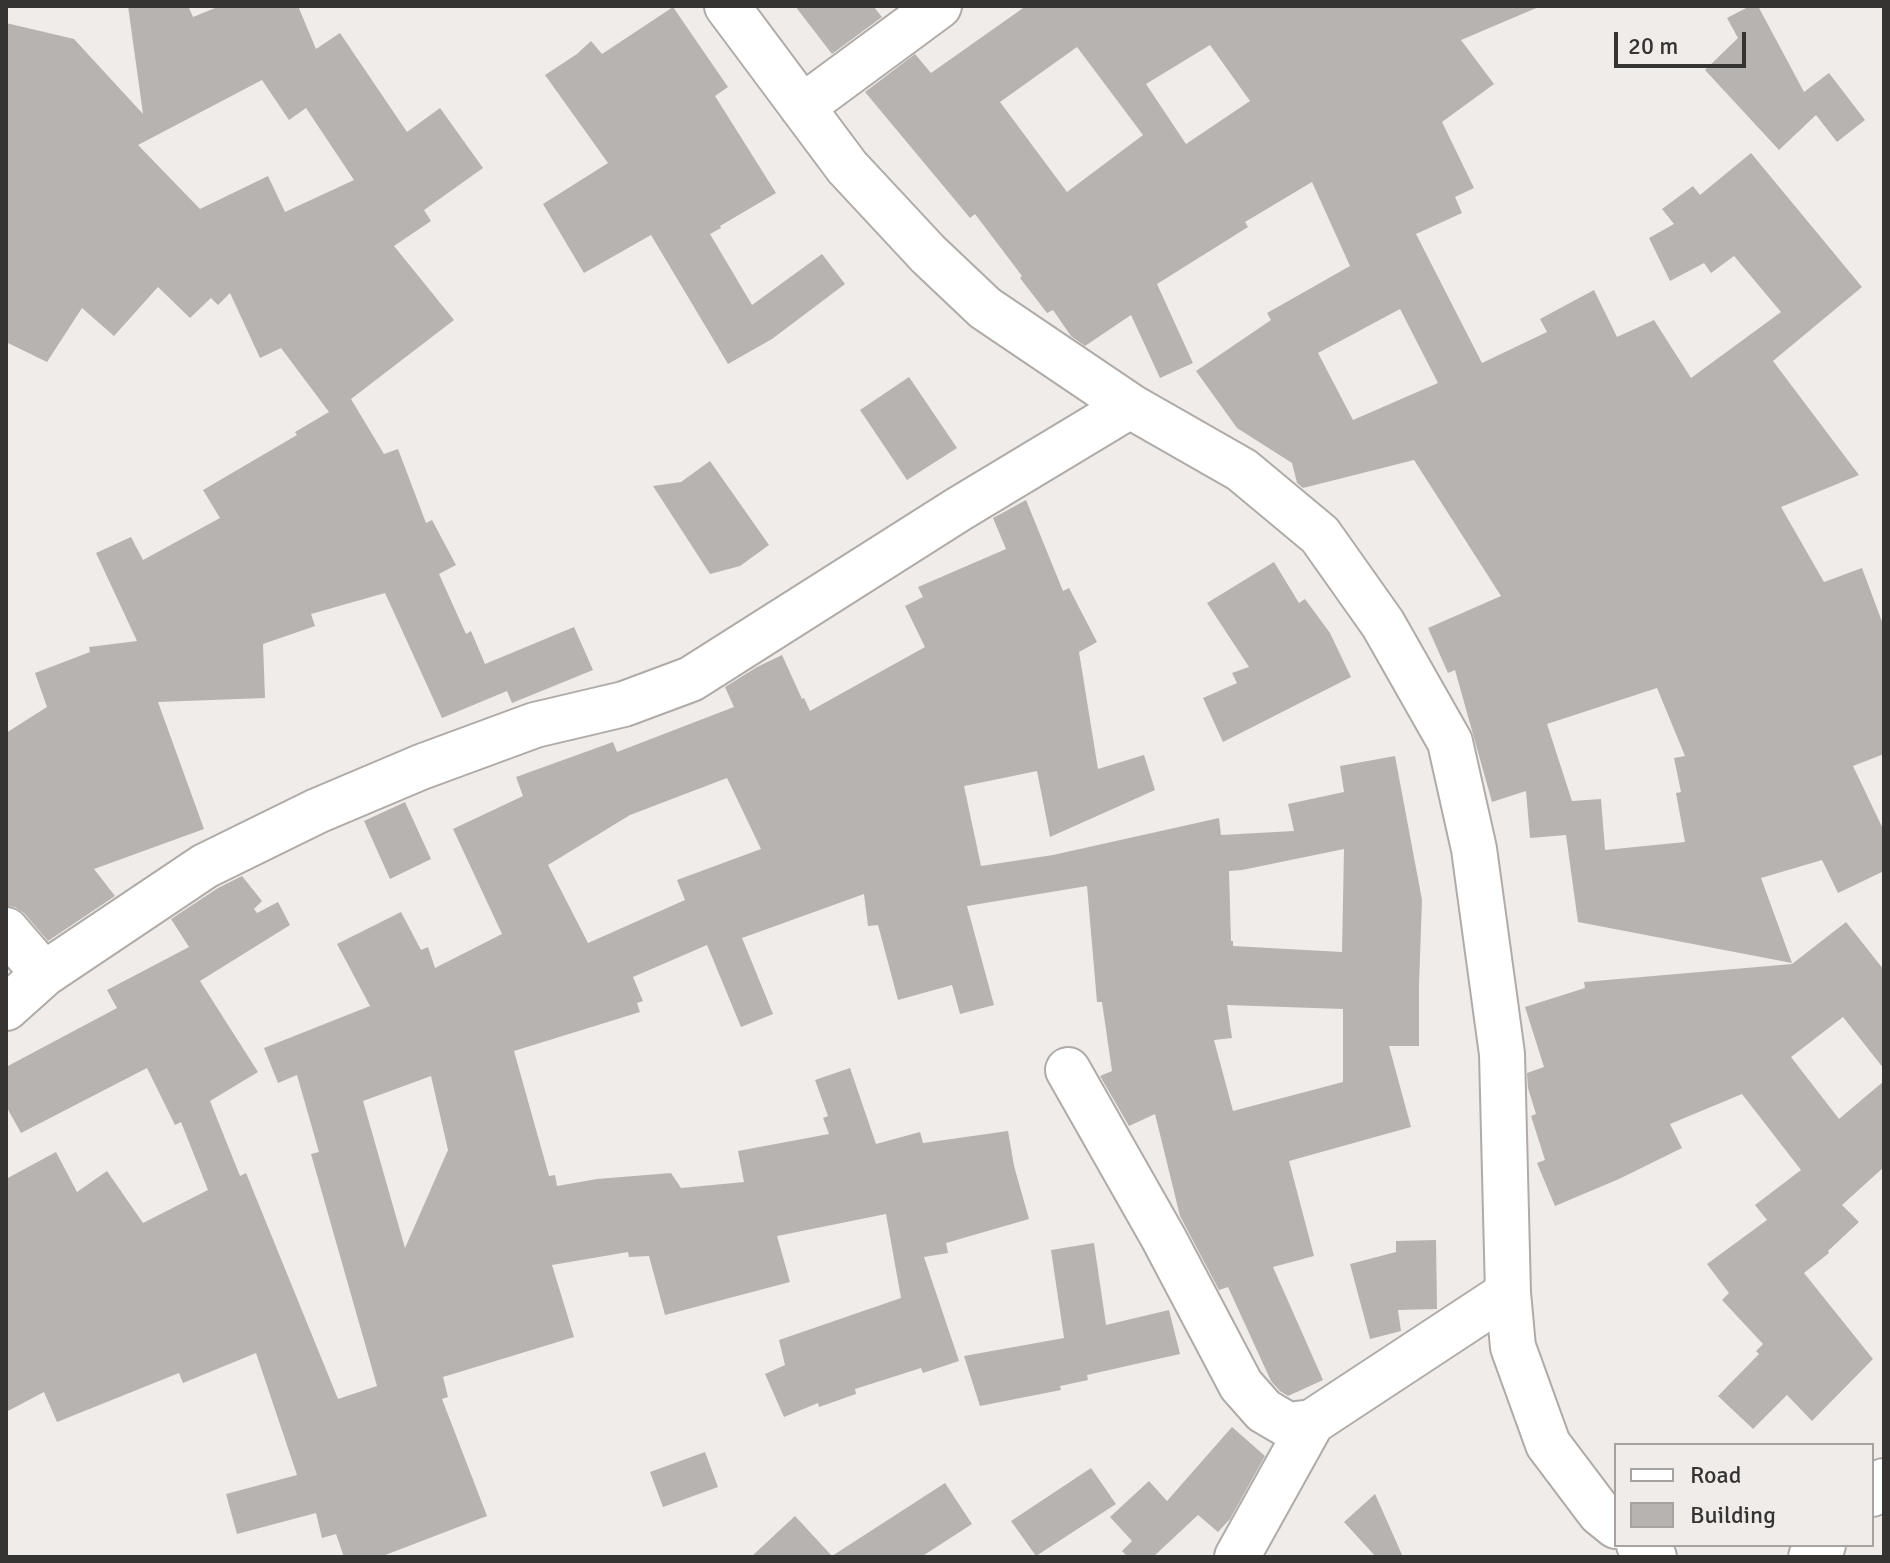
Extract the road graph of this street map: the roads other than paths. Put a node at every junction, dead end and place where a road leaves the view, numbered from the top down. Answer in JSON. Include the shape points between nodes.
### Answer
{"nodes":[{"id":1,"x":727,"y":6,"type":"edge"},
{"id":2,"x":939,"y":6,"type":"edge"},
{"id":3,"x":802,"y":107,"type":"junction"},
{"id":4,"x":1130,"y":406,"type":"junction"},
{"id":5,"x":6,"y":930,"type":"edge"},
{"id":6,"x":44,"y":974,"type":"junction"},
{"id":7,"x":6,"y":1008,"type":"edge"},
{"id":8,"x":1068,"y":1070,"type":"dead end"},
{"id":9,"x":1508,"y":1293,"type":"junction"},
{"id":10,"x":1312,"y":1422,"type":"junction"},
{"id":11,"x":1614,"y":1524,"type":"edge"},
{"id":12,"x":1237,"y":1557,"type":"edge"}],
"edges":[{"from":1,"to":3,"type":"street"},
{"from":2,"to":3,"type":"street"},
{"from":3,"to":4,"type":"street","via":[[847,167],[985,308]]},
{"from":4,"to":6,"type":"street","via":[[691,679],[624,704],[535,725],[317,811],[205,866]]},
{"from":4,"to":9,"type":"street","via":[[1242,470],[1320,535],[1383,624],[1450,742],[1474,849],[1502,1054]]},
{"from":5,"to":6,"type":"street"},
{"from":6,"to":7,"type":"street"},
{"from":8,"to":10,"type":"street","via":[[1241,1385],[1264,1411],[1288,1425]]},
{"from":9,"to":10,"type":"street"},
{"from":9,"to":11,"type":"street","via":[[1513,1347],[1548,1444]]},
{"from":10,"to":12,"type":"street"}]}
